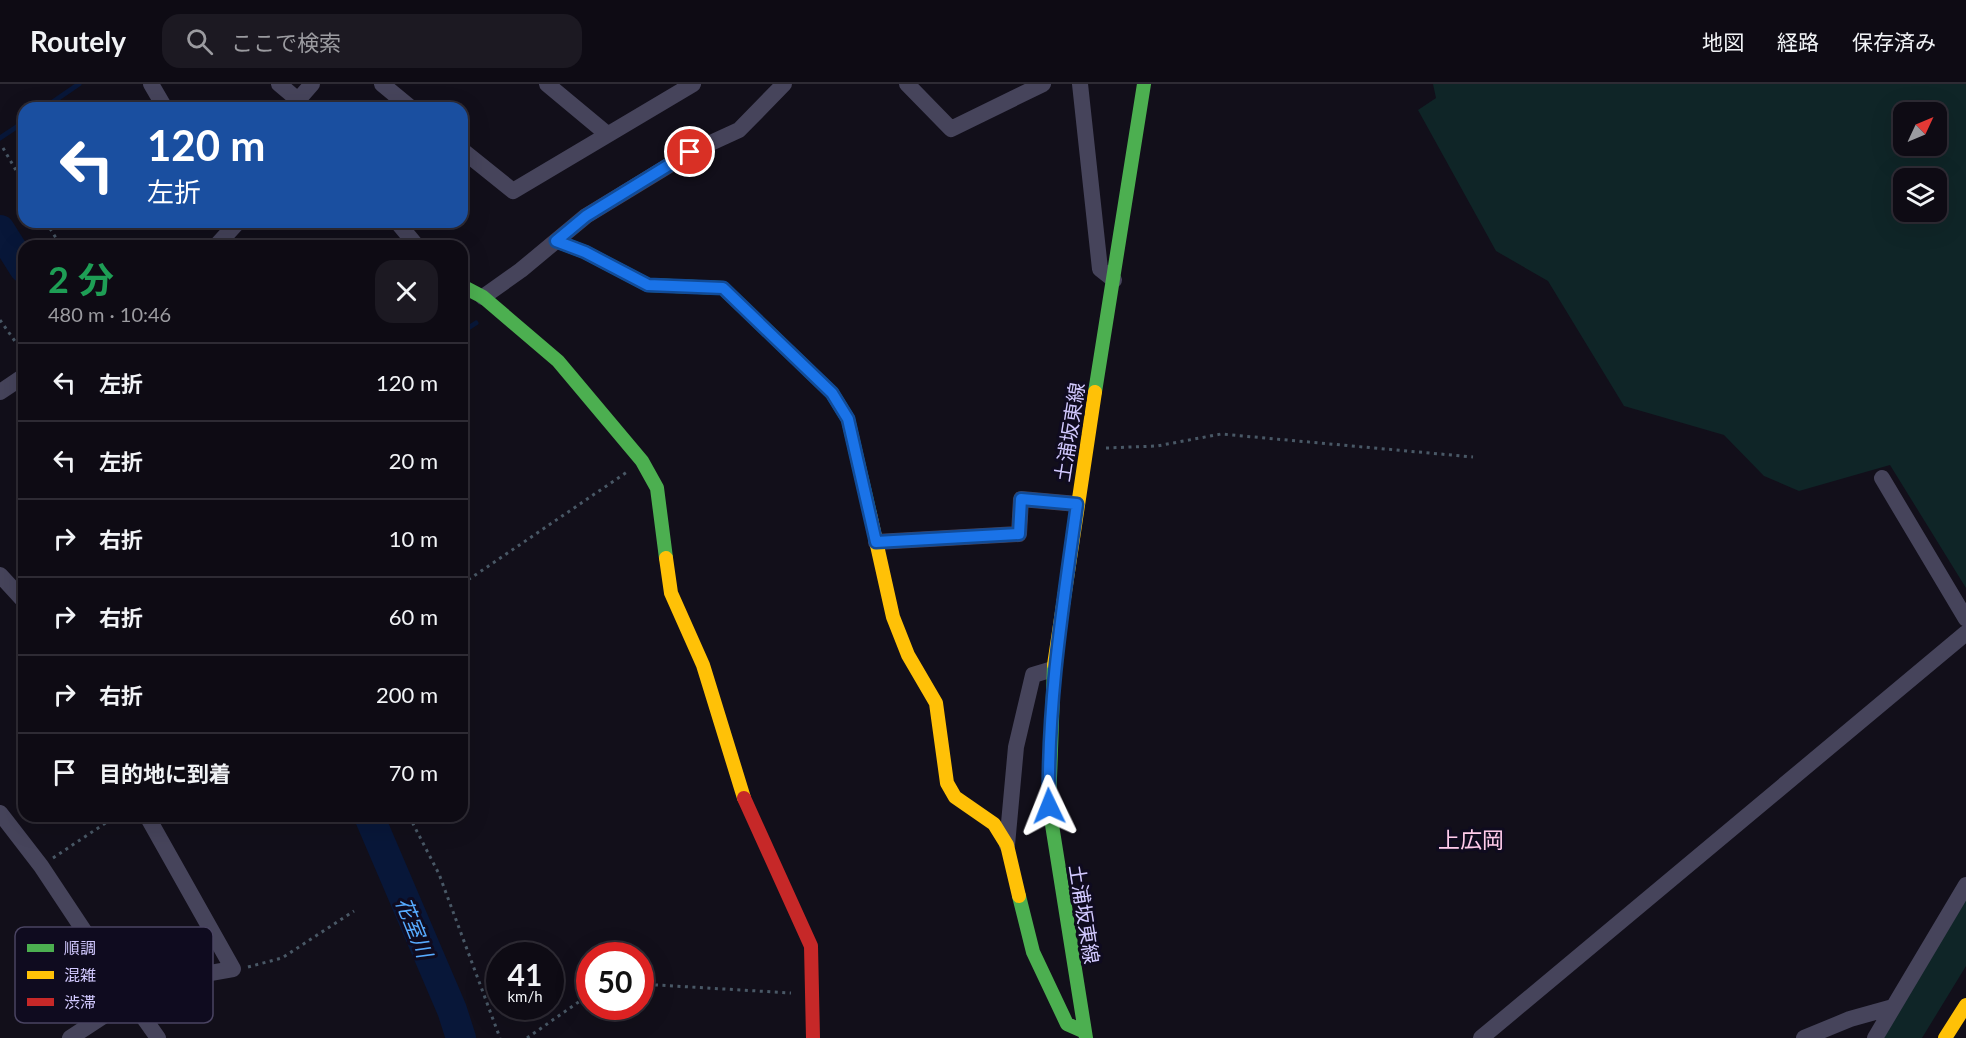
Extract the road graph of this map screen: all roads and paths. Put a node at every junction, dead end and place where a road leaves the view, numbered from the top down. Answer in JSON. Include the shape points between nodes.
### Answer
{"nodes":[{"id":1,"x":151,"y":84,"type":"edge"},
{"id":2,"x":279,"y":84,"type":"edge"},
{"id":3,"x":312,"y":84,"type":"edge"},
{"id":4,"x":382,"y":84,"type":"edge"},
{"id":5,"x":547,"y":84,"type":"edge"},
{"id":6,"x":693,"y":84,"type":"edge"},
{"id":7,"x":784,"y":84,"type":"edge"},
{"id":8,"x":907,"y":84,"type":"edge"},
{"id":9,"x":1043,"y":84,"type":"edge"},
{"id":10,"x":1080,"y":84,"type":"edge"},
{"id":11,"x":1144,"y":84,"type":"edge"},
{"id":12,"x":162,"y":102,"type":"edge"},
{"id":13,"x":404,"y":102,"type":"edge"},
{"id":14,"x":607,"y":134,"type":"junction"},
{"id":15,"x":3,"y":148,"type":"dead end"},
{"id":16,"x":468,"y":155,"type":"edge"},
{"id":17,"x":18,"y":174,"type":"edge"},
{"id":18,"x":232,"y":228,"type":"edge"},
{"id":19,"x":402,"y":228,"type":"edge"},
{"id":20,"x":222,"y":240,"type":"edge"},
{"id":21,"x":412,"y":240,"type":"edge"},
{"id":22,"x":556,"y":241,"type":"junction"},
{"id":23,"x":1114,"y":279,"type":"junction"},
{"id":24,"x":468,"y":289,"type":"edge"},
{"id":25,"x":483,"y":297,"type":"junction"},
{"id":26,"x":0,"y":320,"type":"edge"},
{"id":27,"x":18,"y":346,"type":"edge"},
{"id":28,"x":18,"y":380,"type":"edge"},
{"id":29,"x":0,"y":392,"type":"edge"},
{"id":30,"x":1086,"y":449,"type":"junction"},
{"id":31,"x":1473,"y":457,"type":"dead end"},
{"id":32,"x":642,"y":462,"type":"junction"},
{"id":33,"x":1882,"y":478,"type":"dead end"},
{"id":34,"x":1077,"y":504,"type":"junction"},
{"id":35,"x":876,"y":542,"type":"junction"},
{"id":36,"x":0,"y":575,"type":"edge"},
{"id":37,"x":468,"y":580,"type":"edge"},
{"id":38,"x":18,"y":594,"type":"edge"},
{"id":39,"x":1966,"y":619,"type":"edge"},
{"id":40,"x":1966,"y":633,"type":"edge"},
{"id":41,"x":1053,"y":669,"type":"junction"},
{"id":42,"x":0,"y":813,"type":"edge"},
{"id":43,"x":107,"y":822,"type":"edge"},
{"id":44,"x":150,"y":822,"type":"edge"},
{"id":45,"x":412,"y":822,"type":"edge"},
{"id":46,"x":1007,"y":845,"type":"junction"},
{"id":47,"x":41,"y":866,"type":"junction"},
{"id":48,"x":1966,"y":885,"type":"edge"},
{"id":49,"x":354,"y":911,"type":"dead end"},
{"id":50,"x":82,"y":927,"type":"edge"},
{"id":51,"x":209,"y":927,"type":"edge"},
{"id":52,"x":213,"y":933,"type":"edge"},
{"id":53,"x":233,"y":969,"type":"junction"},
{"id":54,"x":213,"y":973,"type":"edge"},
{"id":55,"x":654,"y":985,"type":"edge"},
{"id":56,"x":810,"y":994,"type":"junction"},
{"id":57,"x":576,"y":1004,"type":"edge"},
{"id":58,"x":1966,"y":1005,"type":"edge"},
{"id":59,"x":1893,"y":1007,"type":"junction"},
{"id":60,"x":92,"y":1023,"type":"edge"},
{"id":61,"x":148,"y":1023,"type":"edge"},
{"id":62,"x":1086,"y":1035,"type":"edge"},
{"id":63,"x":70,"y":1038,"type":"edge"},
{"id":64,"x":159,"y":1038,"type":"edge"},
{"id":65,"x":500,"y":1038,"type":"edge"},
{"id":66,"x":527,"y":1038,"type":"edge"},
{"id":67,"x":813,"y":1038,"type":"edge"},
{"id":68,"x":1481,"y":1038,"type":"edge"},
{"id":69,"x":1804,"y":1038,"type":"edge"},
{"id":70,"x":1875,"y":1038,"type":"edge"},
{"id":71,"x":1945,"y":1038,"type":"edge"}],
"edges":[{"from":1,"to":12,"type":"street"},
{"from":2,"to":3,"type":"street","via":[[298,100]]},
{"from":4,"to":13,"type":"street"},
{"from":5,"to":14,"type":"street"},
{"from":6,"to":14,"type":"street"},
{"from":7,"to":22,"type":"street","via":[[739,130],[690,152],[586,216]]},
{"from":8,"to":9,"type":"street","via":[[951,129]]},
{"from":10,"to":23,"type":"street","via":[[1100,269]]},
{"from":11,"to":23,"type":"main road","name":"土浦坂東線"},
{"from":14,"to":16,"type":"street","via":[[513,191]]},
{"from":15,"to":17,"type":"path"},
{"from":18,"to":20,"type":"street"},
{"from":19,"to":21,"type":"street"},
{"from":22,"to":25,"type":"street"},
{"from":22,"to":35,"type":"main road","via":[[648,285],[723,288],[844,409]]},
{"from":23,"to":30,"type":"main road","name":"土浦坂東線"},
{"from":24,"to":25,"type":"main road"},
{"from":25,"to":32,"type":"main road","via":[[558,361]]},
{"from":26,"to":27,"type":"path"},
{"from":28,"to":29,"type":"street"},
{"from":30,"to":31,"type":"path","via":[[1157,446],[1221,434]]},
{"from":30,"to":34,"type":"main road","name":"土浦坂東線"},
{"from":32,"to":37,"type":"path"},
{"from":32,"to":56,"type":"main road","via":[[657,488],[671,593],[703,665],[748,809],[811,946]]},
{"from":33,"to":39,"type":"street"},
{"from":34,"to":35,"type":"street","via":[[1021,499],[1019,534]]},
{"from":34,"to":41,"type":"main road","name":"土浦坂東線"},
{"from":35,"to":46,"type":"main road","via":[[899,635],[936,703],[947,783],[955,796],[994,824]]},
{"from":36,"to":38,"type":"street"},
{"from":40,"to":68,"type":"street"},
{"from":41,"to":46,"type":"street","via":[[1033,675],[1016,747]]},
{"from":41,"to":62,"type":"main road","name":"土浦坂東線","via":[[1049,806]]},
{"from":42,"to":47,"type":"street"},
{"from":43,"to":47,"type":"path"},
{"from":44,"to":51,"type":"street"},
{"from":45,"to":65,"type":"path","via":[[439,874]]},
{"from":46,"to":62,"type":"main road","via":[[1033,952],[1067,1024]]},
{"from":47,"to":50,"type":"street"},
{"from":48,"to":59,"type":"street"},
{"from":49,"to":53,"type":"path","via":[[282,958]]},
{"from":52,"to":53,"type":"street"},
{"from":53,"to":54,"type":"street"},
{"from":55,"to":56,"type":"path"},
{"from":56,"to":67,"type":"main road"},
{"from":57,"to":66,"type":"path"},
{"from":58,"to":71,"type":"main road"},
{"from":59,"to":69,"type":"street","via":[[1850,1018]]},
{"from":59,"to":70,"type":"street"},
{"from":60,"to":63,"type":"street"},
{"from":61,"to":64,"type":"street"}]}
